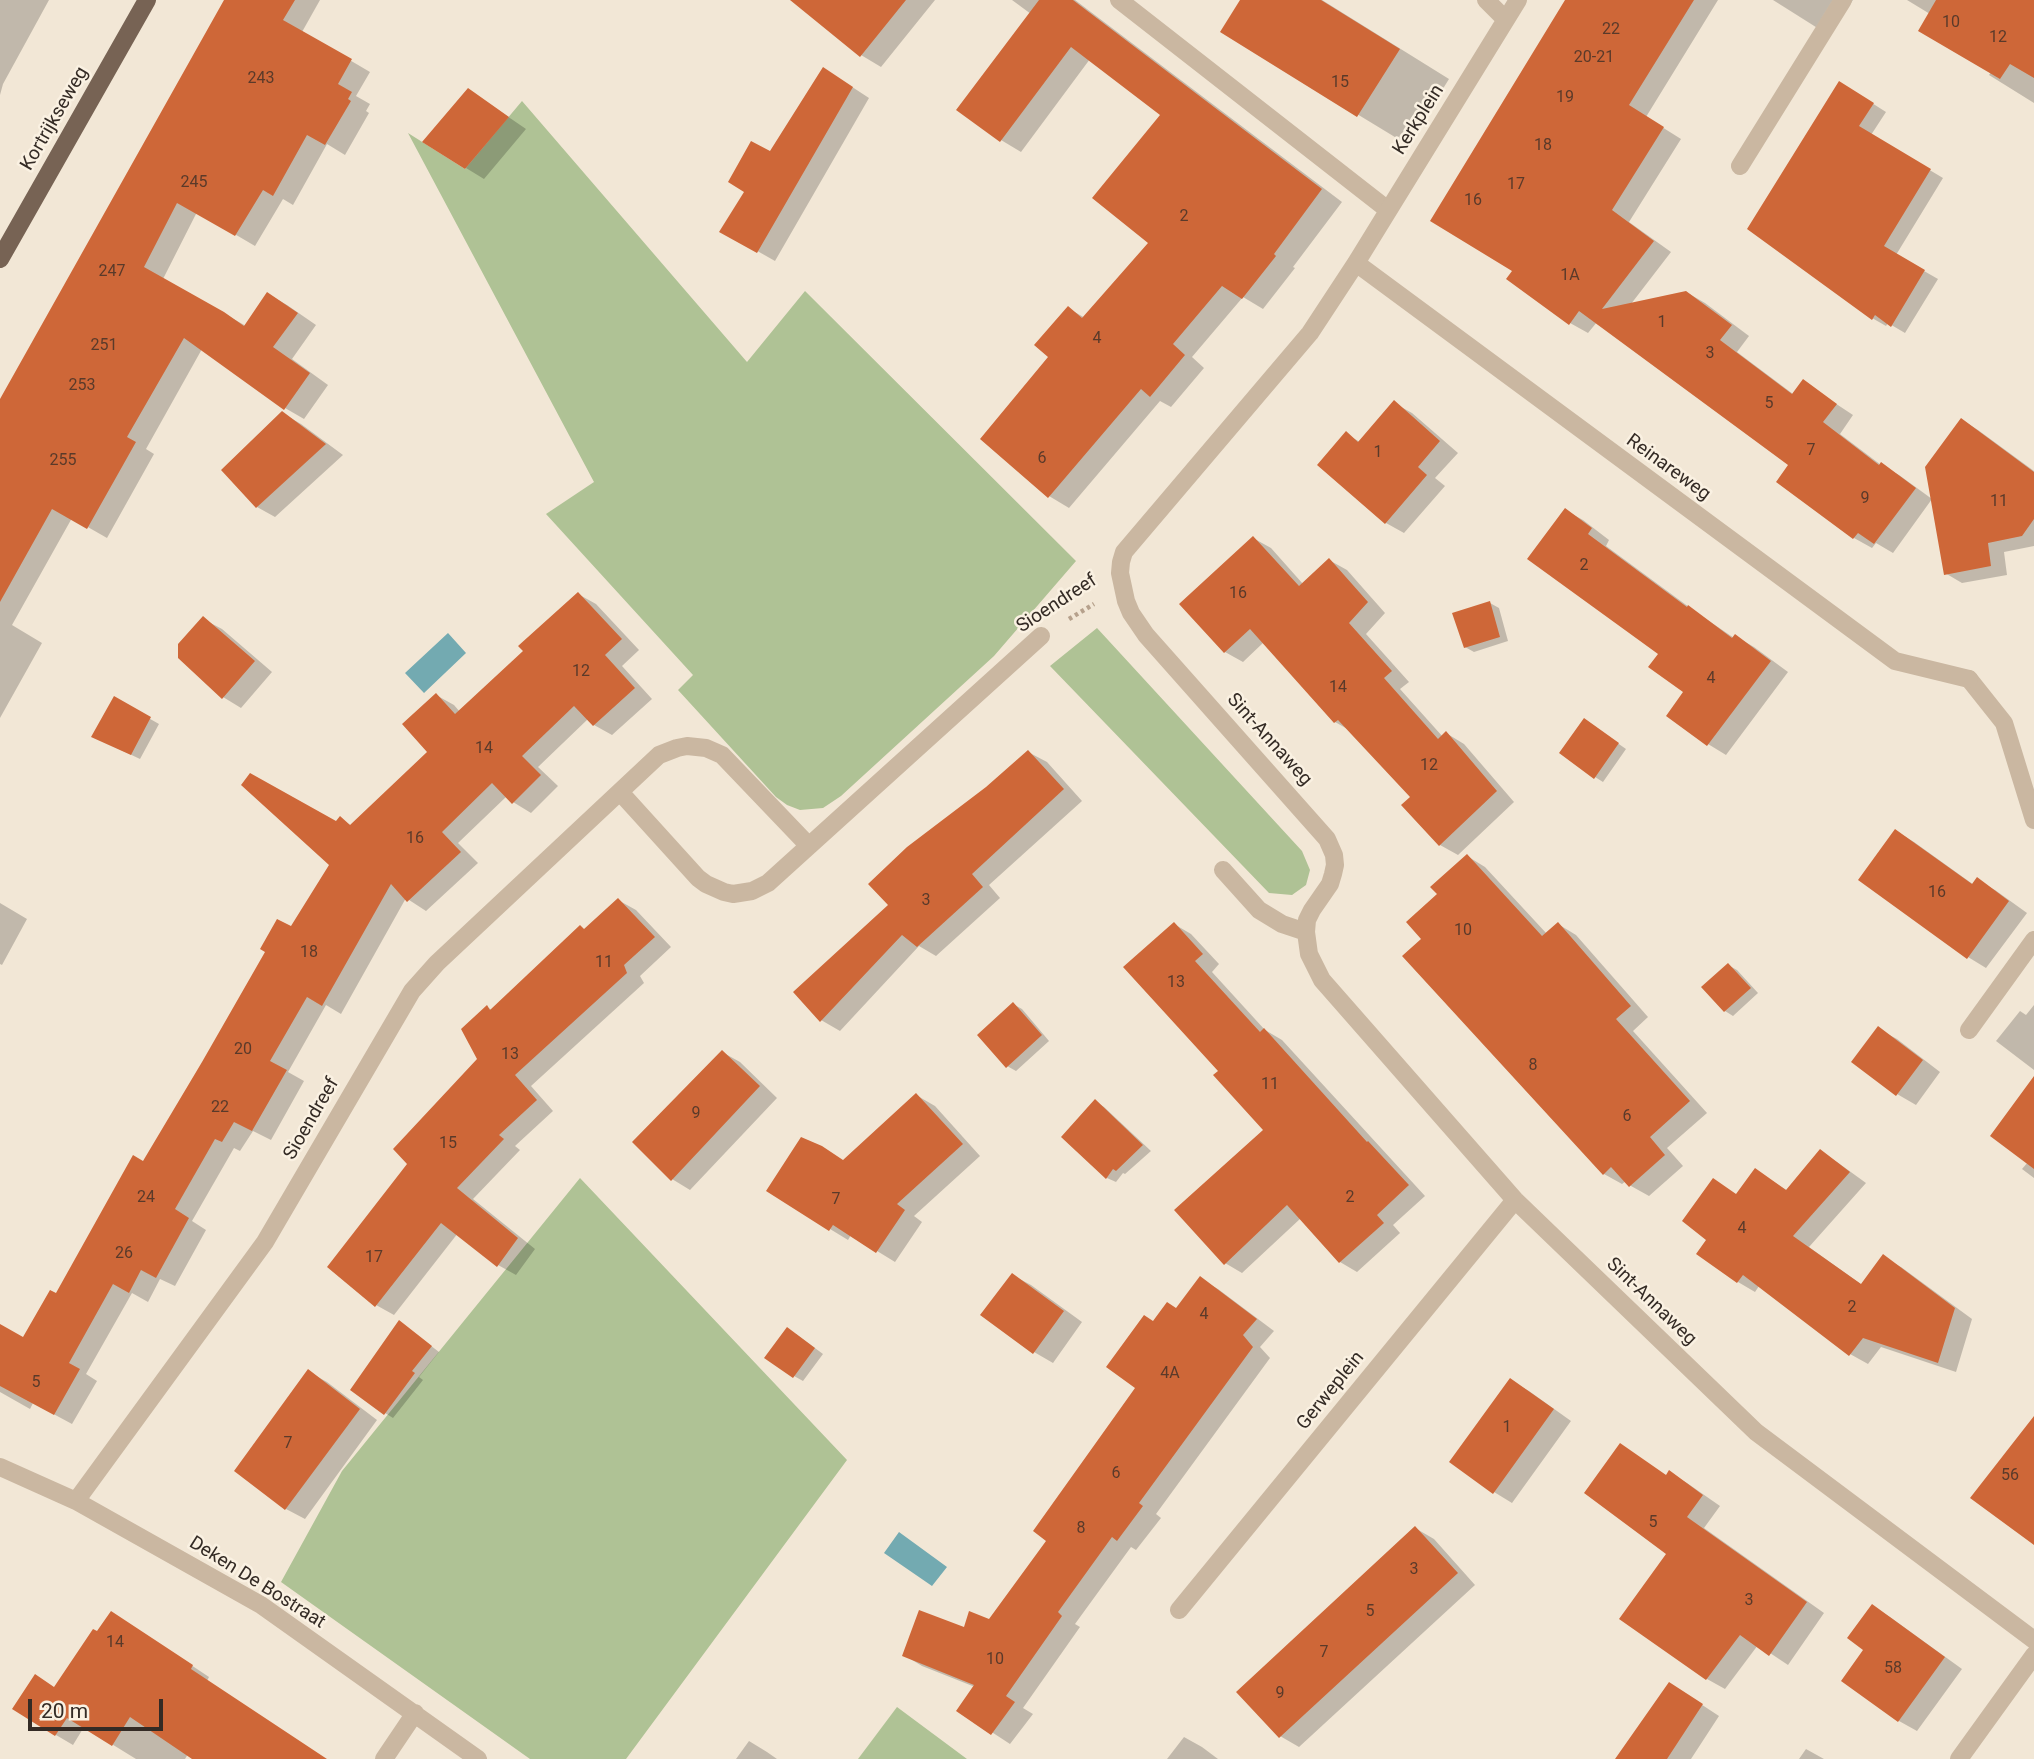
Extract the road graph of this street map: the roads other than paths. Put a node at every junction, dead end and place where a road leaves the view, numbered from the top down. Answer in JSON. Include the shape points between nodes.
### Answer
{"nodes":[{"id":1,"x":147,"y":0,"type":"edge"},
{"id":2,"x":1119,"y":0,"type":"edge"},
{"id":3,"x":1486,"y":0,"type":"edge"},
{"id":4,"x":1518,"y":0,"type":"edge"},
{"id":5,"x":1843,"y":0,"type":"edge"},
{"id":6,"x":1506,"y":20,"type":"junction"},
{"id":7,"x":1740,"y":166,"type":"dead end"},
{"id":8,"x":1388,"y":209,"type":"junction"},
{"id":9,"x":0,"y":259,"type":"edge"},
{"id":10,"x":1356,"y":263,"type":"junction"},
{"id":11,"x":1122,"y":587,"type":"joint"},
{"id":12,"x":1041,"y":636,"type":"road end"},
{"id":13,"x":620,"y":792,"type":"junction"},
{"id":14,"x":2034,"y":820,"type":"edge"},
{"id":15,"x":809,"y":846,"type":"junction"},
{"id":16,"x":1223,"y":870,"type":"dead end"},
{"id":17,"x":1306,"y":932,"type":"junction"},
{"id":18,"x":2034,"y":940,"type":"edge"},
{"id":19,"x":1969,"y":1030,"type":"dead end"},
{"id":20,"x":1515,"y":1200,"type":"junction"},
{"id":21,"x":0,"y":1467,"type":"edge"},
{"id":22,"x":76,"y":1501,"type":"junction"},
{"id":23,"x":1179,"y":1609,"type":"dead end"},
{"id":24,"x":2034,"y":1640,"type":"edge"},
{"id":25,"x":2034,"y":1655,"type":"edge"},
{"id":26,"x":415,"y":1713,"type":"junction"},
{"id":27,"x":384,"y":1759,"type":"edge"},
{"id":28,"x":478,"y":1759,"type":"edge"},
{"id":29,"x":1959,"y":1759,"type":"edge"}],
"edges":[{"from":1,"to":9,"type":"main road","name":"Kortrijkseweg"},
{"from":2,"to":8,"type":"street"},
{"from":3,"to":6,"type":"street"},
{"from":4,"to":6,"type":"street","name":"Kerkplein"},
{"from":5,"to":7,"type":"street"},
{"from":6,"to":8,"type":"street","name":"Kerkplein"},
{"from":8,"to":10,"type":"street","name":"Kerkplein"},
{"from":10,"to":11,"type":"street","name":"Sioendreef","via":[[1310,333],[1124,552]]},
{"from":10,"to":14,"type":"street","name":"Reinareweg","via":[[1895,661],[1969,678],[2004,723]]},
{"from":11,"to":17,"type":"street","name":"Sint-Annaweg","via":[[1131,613],[1146,635],[1327,839],[1334,855],[1333,874],[1307,920]]},
{"from":12,"to":15,"type":"street","name":"Sioendreef"},
{"from":13,"to":15,"type":"street","name":"Sioendreef","via":[[659,755],[687,746],[706,748],[730,761]]},
{"from":13,"to":15,"type":"street","name":"Sioendreef","via":[[698,878],[724,892],[743,893],[768,883]]},
{"from":13,"to":22,"type":"street","name":"Sioendreef","via":[[412,991],[265,1242]]},
{"from":16,"to":17,"type":"street","via":[[1259,910]]},
{"from":17,"to":20,"type":"street","name":"Sint-Annaweg","via":[[1309,954],[1322,980]]},
{"from":18,"to":19,"type":"street"},
{"from":20,"to":23,"type":"street","name":"Gerweplein"},
{"from":20,"to":24,"type":"street","name":"Sint-Annaweg","via":[[1756,1432]]},
{"from":21,"to":22,"type":"street","name":"Deken De Bostraat"},
{"from":22,"to":26,"type":"street","name":"Deken De Bostraat","via":[[261,1605]]},
{"from":25,"to":29,"type":"street"},
{"from":26,"to":27,"type":"street"},
{"from":26,"to":28,"type":"street","name":"Deken De Bostraat"}]}
